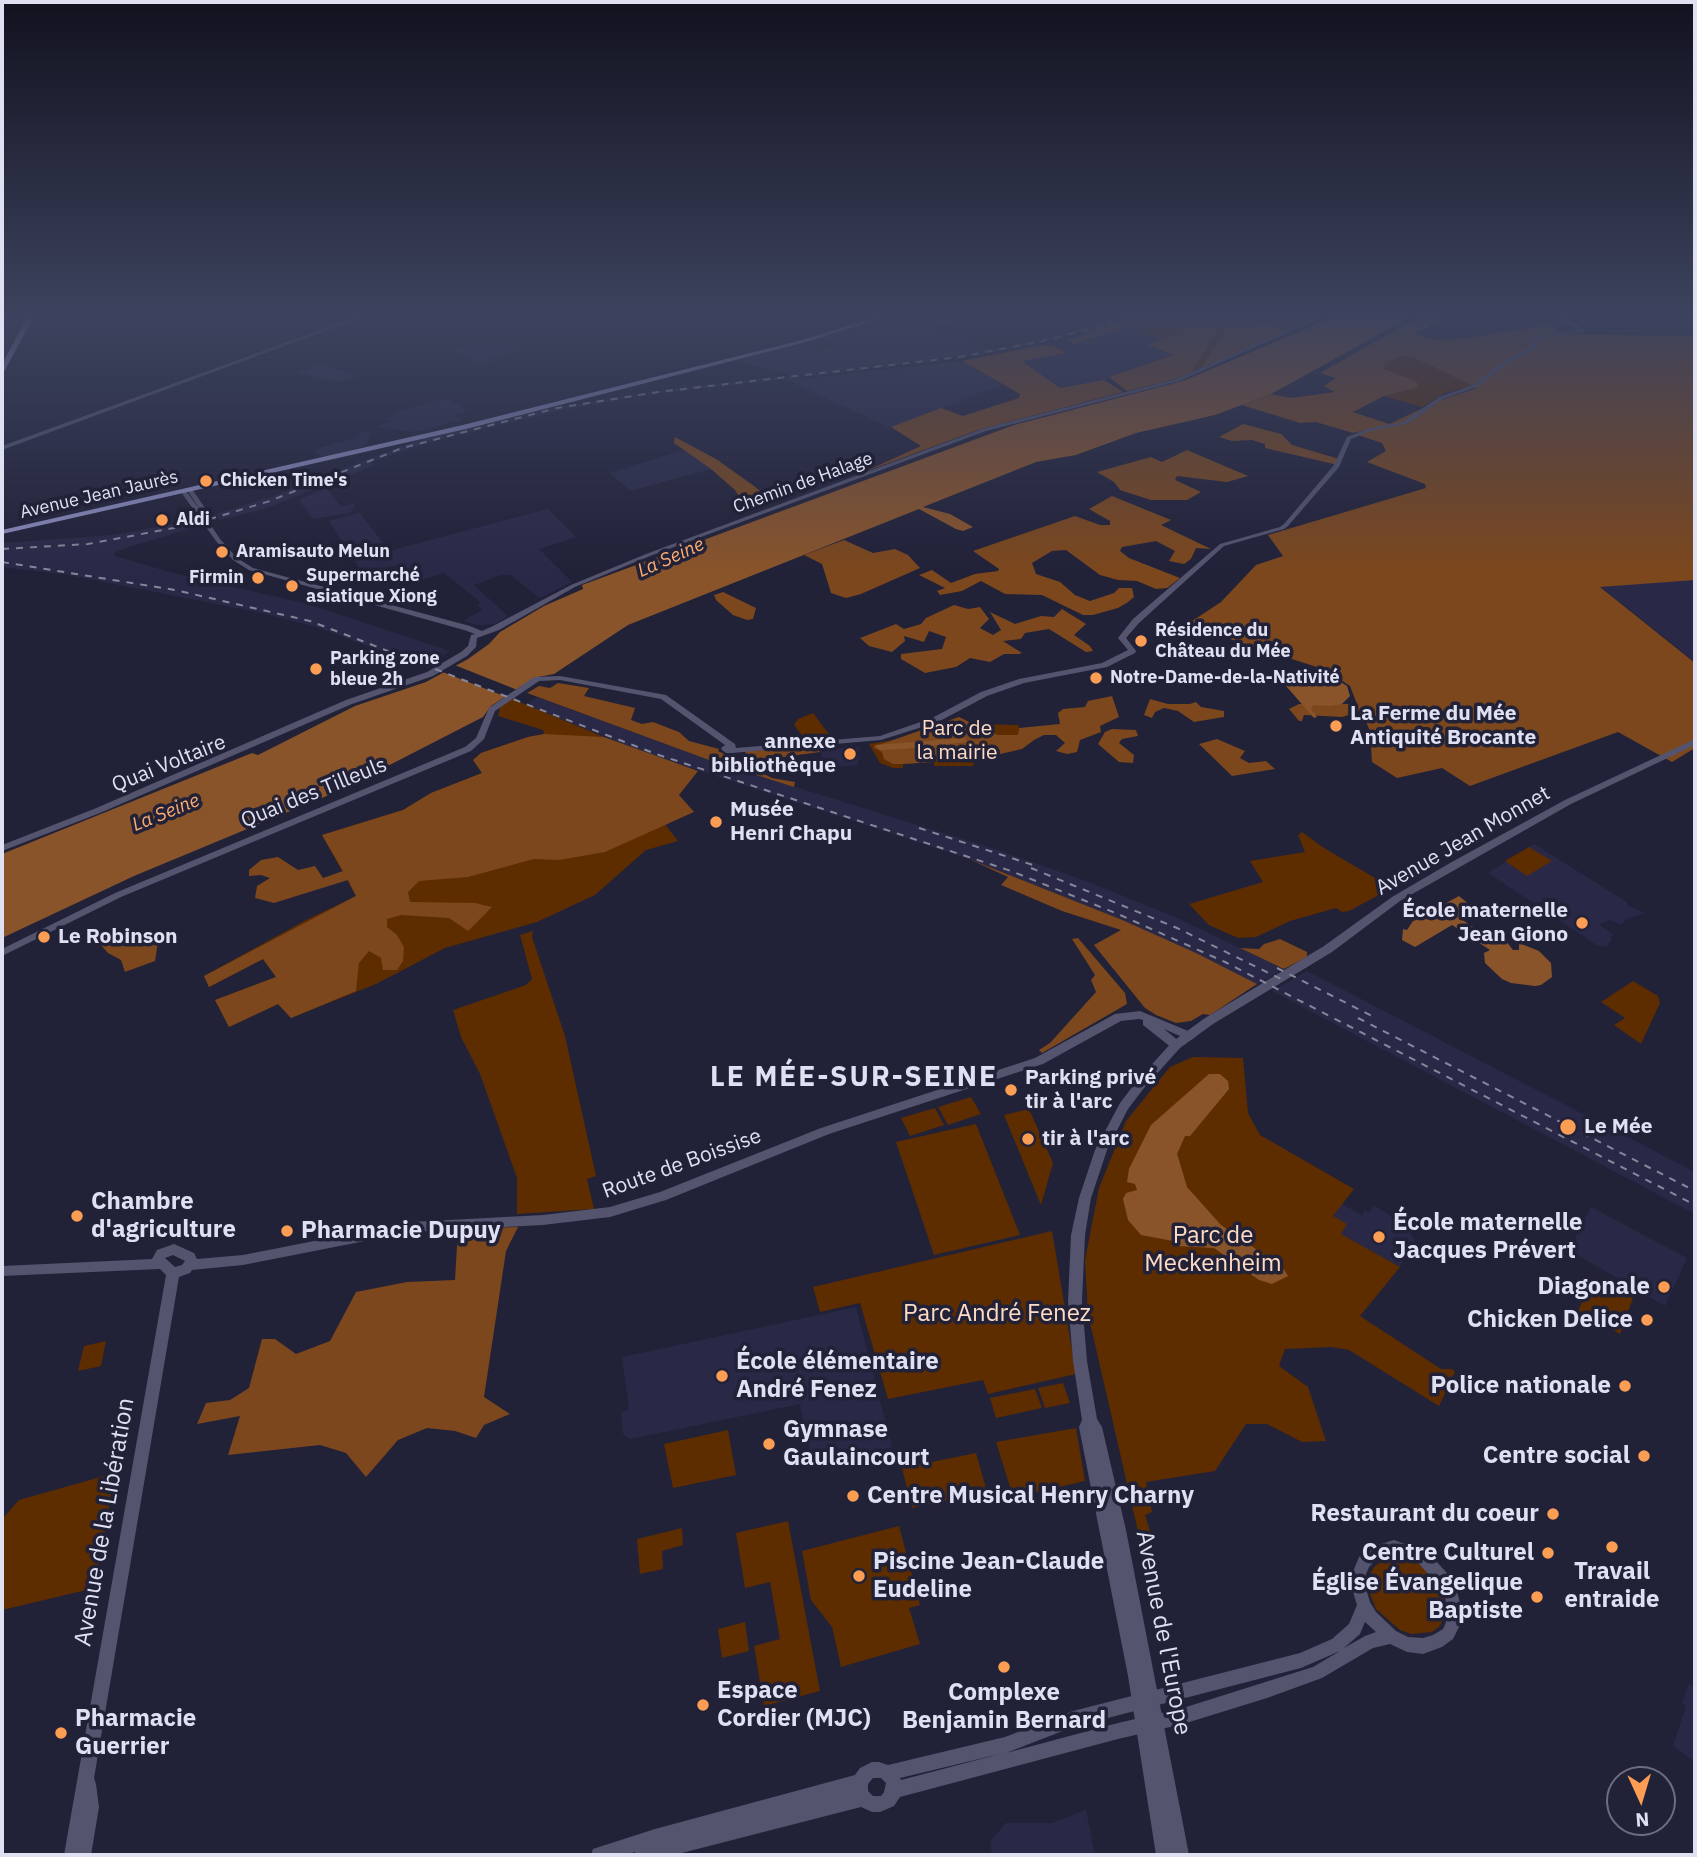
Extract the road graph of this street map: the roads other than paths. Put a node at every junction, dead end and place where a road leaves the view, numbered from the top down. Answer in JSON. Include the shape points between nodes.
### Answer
{"nodes":[{"id":1,"x":134,"y":401,"type":"edge"},
{"id":2,"x":567,"y":401,"type":"edge"},
{"id":3,"x":1098,"y":401,"type":"edge"},
{"id":4,"x":1438,"y":401,"type":"edge"},
{"id":5,"x":2,"y":449,"type":"edge"},
{"id":6,"x":190,"y":493,"type":"junction"},
{"id":7,"x":2,"y":532,"type":"edge"},
{"id":8,"x":685,"y":541,"type":"joint"},
{"id":9,"x":223,"y":544,"type":"junction"},
{"id":10,"x":478,"y":636,"type":"junction"},
{"id":11,"x":1695,"y":741,"type":"edge"},
{"id":12,"x":2,"y":848,"type":"edge"},
{"id":13,"x":2,"y":953,"type":"edge"},
{"id":14,"x":1183,"y":1041,"type":"junction"},
{"id":15,"x":159,"y":1264,"type":"junction"},
{"id":16,"x":191,"y":1265,"type":"junction"},
{"id":17,"x":2,"y":1271,"type":"edge"},
{"id":18,"x":173,"y":1273,"type":"junction"},
{"id":19,"x":1364,"y":1605,"type":"junction"},
{"id":20,"x":1391,"y":1636,"type":"junction"},
{"id":21,"x":1144,"y":1700,"type":"junction"},
{"id":22,"x":1148,"y":1724,"type":"junction"},
{"id":23,"x":887,"y":1773,"type":"junction"},
{"id":24,"x":87,"y":1780,"type":"junction"},
{"id":25,"x":863,"y":1790,"type":"junction"},
{"id":26,"x":892,"y":1791,"type":"junction"},
{"id":27,"x":72,"y":1855,"type":"edge"},
{"id":28,"x":83,"y":1855,"type":"edge"},
{"id":29,"x":599,"y":1855,"type":"edge"},
{"id":30,"x":642,"y":1855,"type":"edge"},
{"id":31,"x":1165,"y":1855,"type":"edge"},
{"id":32,"x":1180,"y":1855,"type":"edge"}],
"edges":[{"from":1,"to":5,"type":"main road"},
{"from":2,"to":6,"type":"main road","name":"Avenue Jean Jaurès"},
{"from":3,"to":8,"type":"street","name":"Chemin de Halage","via":[[984,430]]},
{"from":4,"to":13,"type":"street","name":"Quai des Tilleuls","via":[[1405,423],[1349,438],[1337,466],[1286,525],[1217,549],[1136,621],[1122,638],[1132,651],[1104,665],[1018,682],[935,720],[881,738],[730,749],[659,696],[561,678],[537,679],[499,703],[488,715],[480,739],[468,749],[181,867]]},
{"from":6,"to":7,"type":"main road","name":"Avenue Jean Jaurès"},
{"from":6,"to":9,"type":"street"},
{"from":6,"to":9,"type":"street"},
{"from":8,"to":10,"type":"street","name":"Quai Voltaire","via":[[573,586]]},
{"from":9,"to":10,"type":"street","via":[[251,569]]},
{"from":10,"to":12,"type":"street","name":"Quai Voltaire","via":[[464,654],[430,674],[349,702]]},
{"from":11,"to":14,"type":"main road","name":"Avenue Jean Monnet","via":[[1568,802],[1454,865]]},
{"from":14,"to":16,"type":"street","name":"Route de Boissise","via":[[1138,1018],[1123,1017],[1039,1061],[825,1131],[627,1208],[581,1217],[411,1227],[243,1260]]},
{"from":14,"to":21,"type":"main road","name":"Avenue de l'Europe","via":[[1150,1072],[1124,1106],[1101,1150],[1078,1235],[1075,1301],[1090,1423],[1086,1427]]},
{"from":15,"to":16,"type":"street","via":[[161,1254],[174,1249],[190,1257]]},
{"from":15,"to":17,"type":"street"},
{"from":15,"to":18,"type":"street"},
{"from":16,"to":18,"type":"street"},
{"from":18,"to":24,"type":"street","name":"Avenue de la Libération"},
{"from":19,"to":20,"type":"street"},
{"from":19,"to":20,"type":"street","via":[[1359,1574],[1373,1553],[1403,1549],[1436,1568],[1449,1586],[1455,1609],[1448,1634],[1423,1646]]},
{"from":19,"to":21,"type":"street","via":[[1355,1629],[1321,1653]]},
{"from":20,"to":22,"type":"street","via":[[1370,1641],[1317,1673]]},
{"from":21,"to":22,"type":"main road","name":"Avenue de l'Europe"},
{"from":21,"to":23,"type":"street","via":[[1052,1725],[1005,1745]]},
{"from":22,"to":26,"type":"street"},
{"from":22,"to":31,"type":"main road","name":"Avenue de l'Europe"},
{"from":22,"to":32,"type":"main road","name":"Avenue de l'Europe"},
{"from":23,"to":25,"type":"street","via":[[872,1769]]},
{"from":23,"to":26,"type":"street"},
{"from":24,"to":27,"type":"street","name":"Avenue de la Libération"},
{"from":24,"to":28,"type":"street","name":"Avenue de la Libération","via":[[91,1807]]},
{"from":25,"to":26,"type":"street","via":[[869,1803],[880,1805],[889,1800]]},
{"from":25,"to":29,"type":"street","via":[[655,1837]]},
{"from":25,"to":30,"type":"street"}]}
